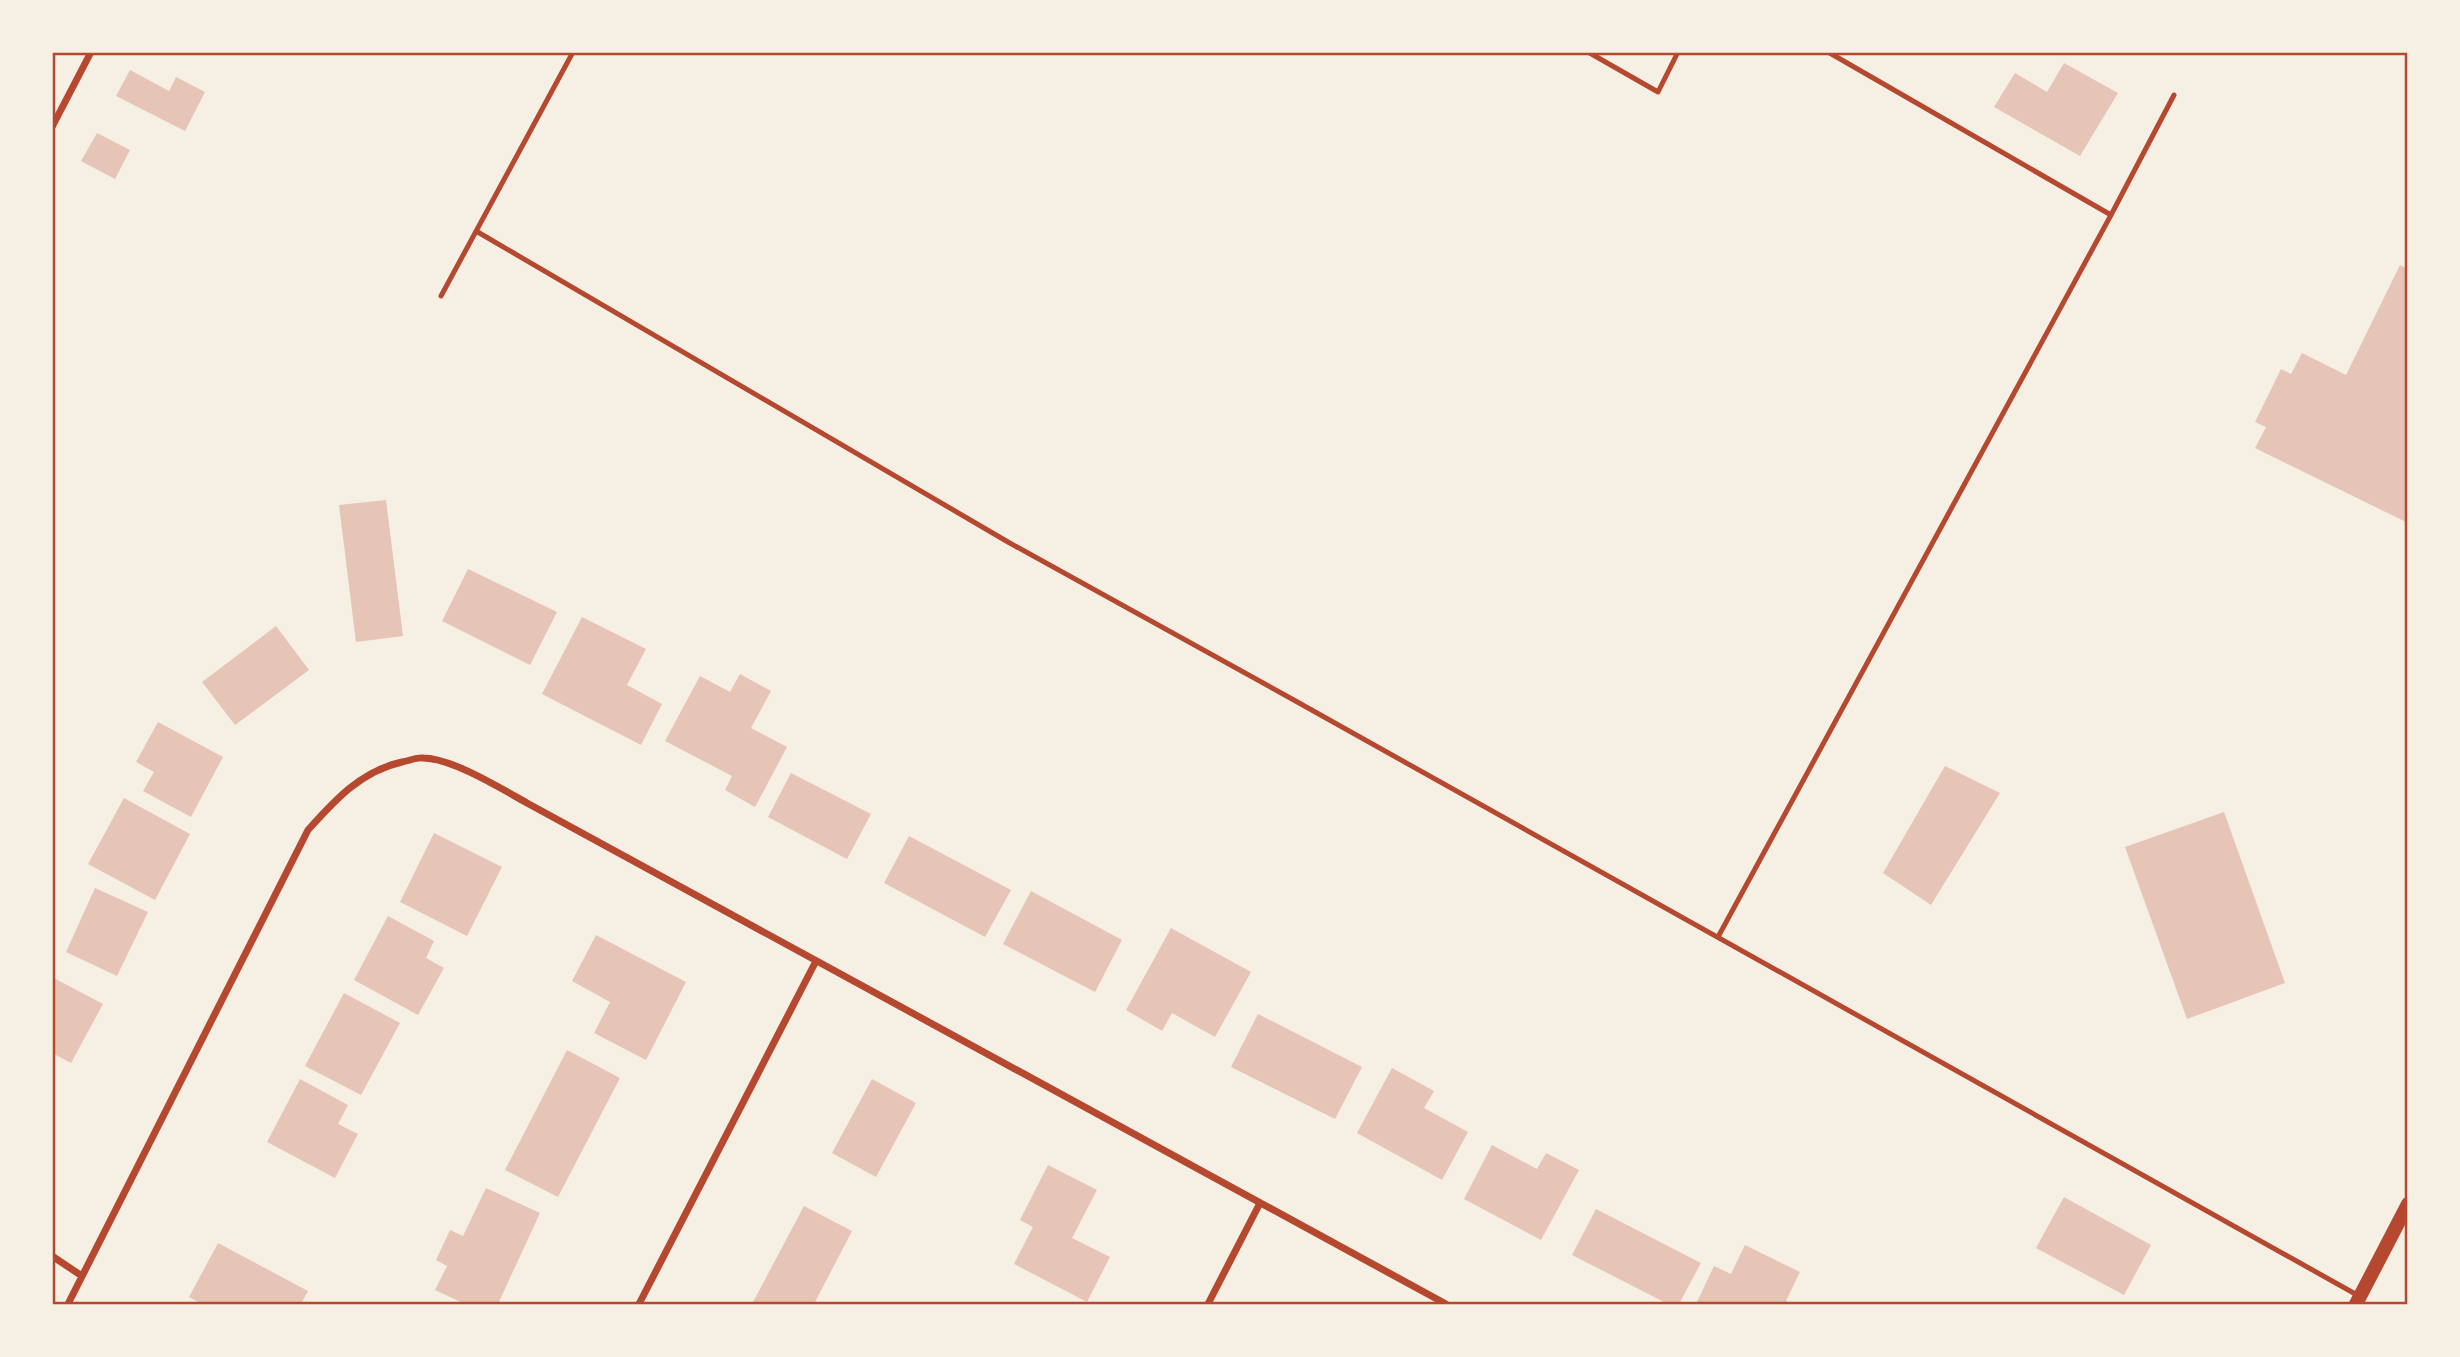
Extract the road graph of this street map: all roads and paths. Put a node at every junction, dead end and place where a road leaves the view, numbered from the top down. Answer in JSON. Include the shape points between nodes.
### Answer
{"nodes":[{"id":1,"x":91,"y":52,"type":"edge"},
{"id":2,"x":573,"y":52,"type":"edge"},
{"id":3,"x":1588,"y":52,"type":"edge"},
{"id":4,"x":1678,"y":52,"type":"edge"},
{"id":5,"x":1828,"y":52,"type":"edge"},
{"id":6,"x":2174,"y":95,"type":"dead end"},
{"id":7,"x":52,"y":127,"type":"edge"},
{"id":8,"x":2111,"y":215,"type":"junction"},
{"id":9,"x":476,"y":231,"type":"junction"},
{"id":10,"x":441,"y":296,"type":"dead end"},
{"id":11,"x":1717,"y":937,"type":"junction"},
{"id":12,"x":816,"y":961,"type":"junction"},
{"id":13,"x":1260,"y":1203,"type":"junction"},
{"id":14,"x":2407,"y":1204,"type":"edge"},
{"id":15,"x":52,"y":1256,"type":"edge"},
{"id":16,"x":82,"y":1276,"type":"junction"},
{"id":17,"x":2358,"y":1301,"type":"edge"},
{"id":18,"x":68,"y":1304,"type":"edge"},
{"id":19,"x":639,"y":1304,"type":"edge"},
{"id":20,"x":1208,"y":1304,"type":"edge"},
{"id":21,"x":1446,"y":1304,"type":"edge"}],
"edges":[{"from":1,"to":7,"type":"street"},
{"from":2,"to":9,"type":"lane"},
{"from":3,"to":4,"type":"lane","via":[[1658,92]]},
{"from":5,"to":8,"type":"lane"},
{"from":6,"to":8,"type":"lane"},
{"from":8,"to":11,"type":"lane"},
{"from":9,"to":10,"type":"lane"},
{"from":9,"to":11,"type":"lane","via":[[1008,542]]},
{"from":11,"to":17,"type":"lane"},
{"from":12,"to":13,"type":"street"},
{"from":12,"to":16,"type":"street","via":[[476,775],[424,758],[386,766],[363,777],[308,830]]},
{"from":12,"to":19,"type":"street"},
{"from":13,"to":20,"type":"street"},
{"from":13,"to":21,"type":"street"},
{"from":14,"to":17,"type":"main road"},
{"from":15,"to":16,"type":"street"},
{"from":16,"to":18,"type":"street"}]}
